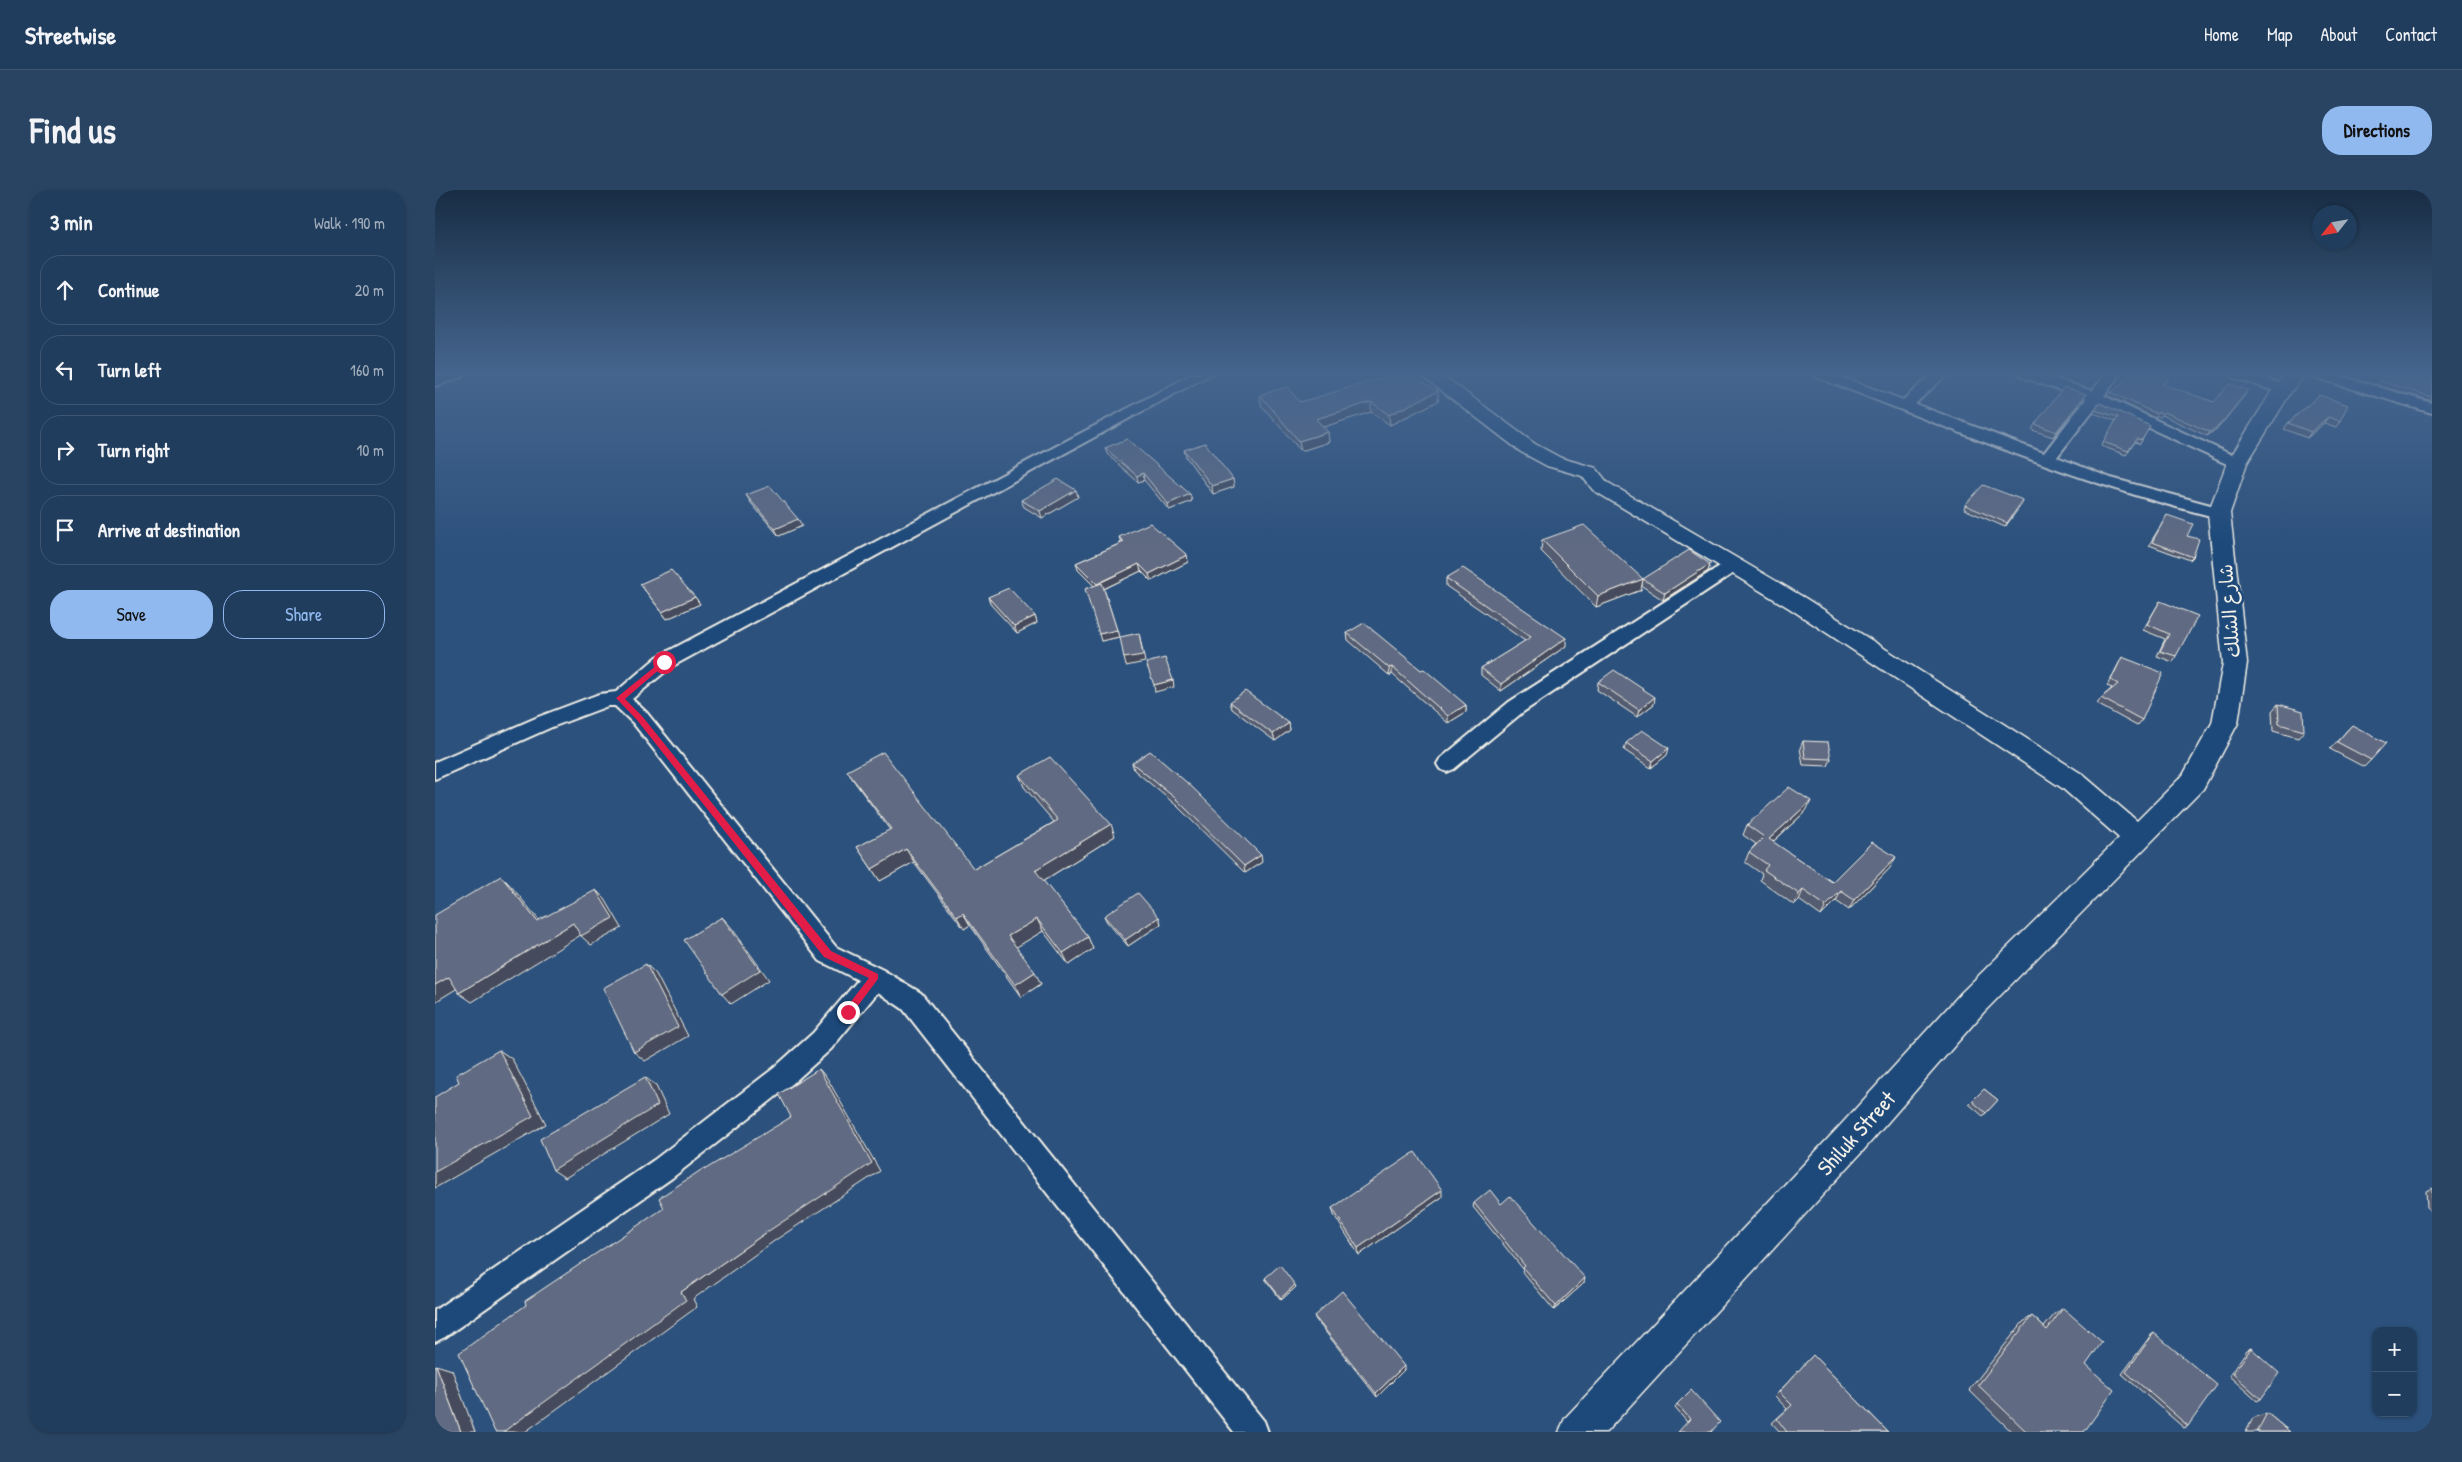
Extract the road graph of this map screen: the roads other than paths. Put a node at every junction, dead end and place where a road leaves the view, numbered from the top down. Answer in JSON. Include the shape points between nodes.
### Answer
{"nodes":[{"id":1,"x":1095,"y":432,"type":"edge"},
{"id":2,"x":1507,"y":432,"type":"edge"},
{"id":3,"x":1975,"y":432,"type":"edge"},
{"id":4,"x":2068,"y":432,"type":"edge"},
{"id":5,"x":2171,"y":432,"type":"edge"},
{"id":6,"x":2257,"y":432,"type":"edge"},
{"id":7,"x":2047,"y":459,"type":"junction"},
{"id":8,"x":2237,"y":463,"type":"junction"},
{"id":9,"x":2219,"y":513,"type":"junction"},
{"id":10,"x":1732,"y":566,"type":"junction"},
{"id":11,"x":620,"y":698,"type":"junction"},
{"id":12,"x":1447,"y":764,"type":"dead end"},
{"id":13,"x":435,"y":771,"type":"edge"},
{"id":14,"x":2138,"y":838,"type":"junction"},
{"id":15,"x":875,"y":976,"type":"junction"},
{"id":16,"x":435,"y":1327,"type":"edge"},
{"id":17,"x":1253,"y":1432,"type":"edge"},
{"id":18,"x":1579,"y":1432,"type":"edge"}],
"edges":[{"from":1,"to":11,"type":"street","via":[[664,662]]},
{"from":2,"to":10,"type":"street","via":[[1554,462],[1589,472],[1600,486]]},
{"from":3,"to":7,"type":"street"},
{"from":4,"to":7,"type":"street"},
{"from":5,"to":8,"type":"street"},
{"from":6,"to":8,"type":"street","name":"شارع الشلك"},
{"from":7,"to":9,"type":"street","via":[[2105,481]]},
{"from":8,"to":9,"type":"street","name":"شارع الشلك"},
{"from":9,"to":14,"type":"street","name":"شارع الشلك","via":[[2235,663],[2225,723],[2193,782]]},
{"from":10,"to":12,"type":"street","via":[[1516,707]]},
{"from":10,"to":14,"type":"street","via":[[1797,603],[2072,781]]},
{"from":11,"to":13,"type":"street","via":[[606,699],[545,722]]},
{"from":11,"to":15,"type":"street","via":[[640,718],[828,954]]},
{"from":14,"to":18,"type":"street","name":"Shiluk Street","via":[[1972,1003],[1843,1148]]},
{"from":15,"to":16,"type":"street","via":[[822,1041],[783,1076],[663,1169]]},
{"from":15,"to":17,"type":"street","via":[[912,1001]]}]}
